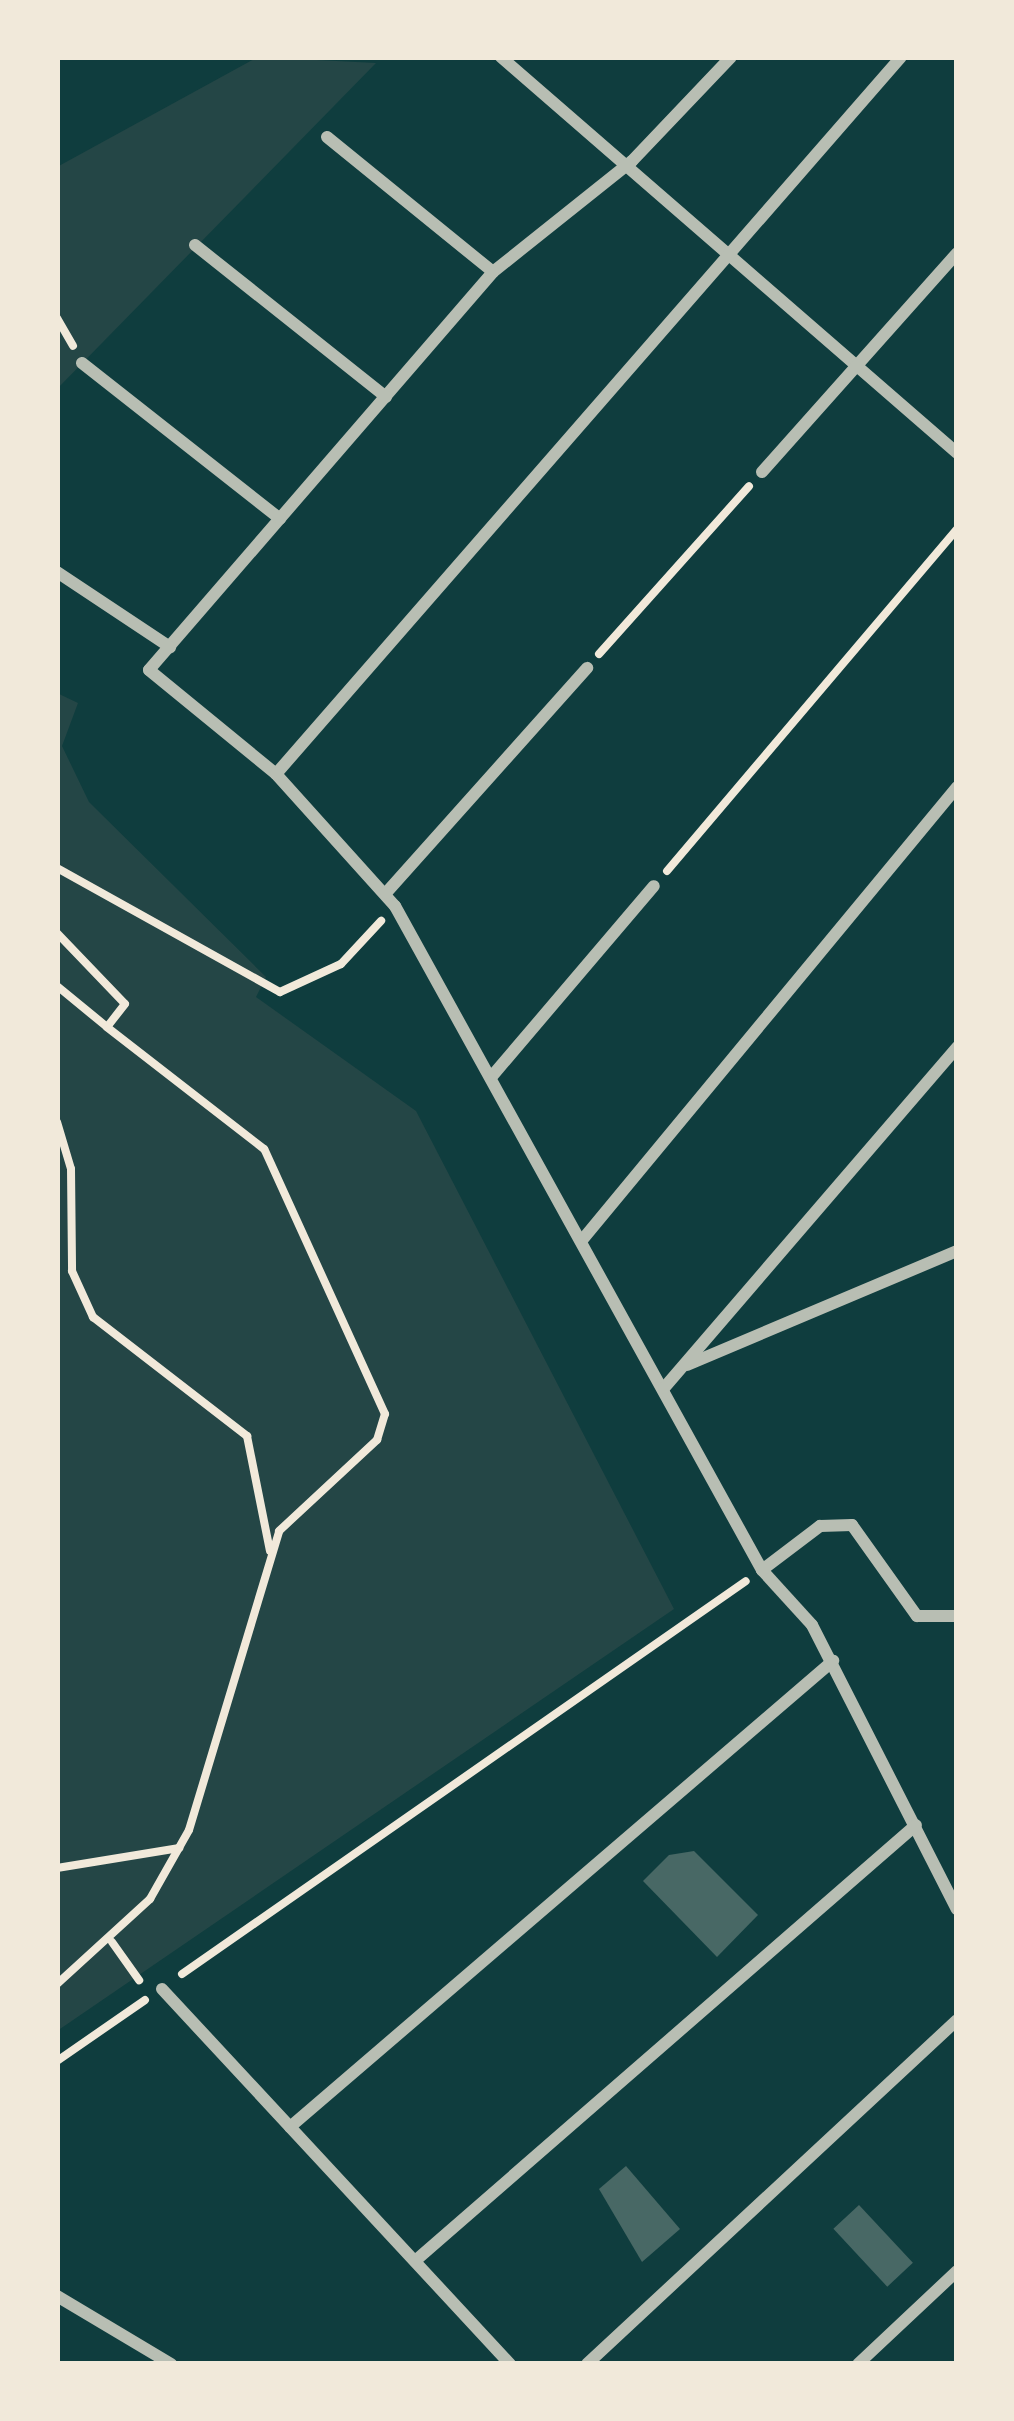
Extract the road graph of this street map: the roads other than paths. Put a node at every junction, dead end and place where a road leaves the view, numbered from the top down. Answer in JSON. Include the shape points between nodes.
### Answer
{"nodes":[{"id":1,"x":501,"y":57,"type":"edge"},
{"id":2,"x":731,"y":57,"type":"edge"},
{"id":3,"x":901,"y":57,"type":"edge"},
{"id":4,"x":327,"y":136,"type":"dead end"},
{"id":5,"x":632,"y":161,"type":"junction"},
{"id":6,"x":195,"y":245,"type":"dead end"},
{"id":7,"x":957,"y":253,"type":"edge"},
{"id":8,"x":727,"y":257,"type":"junction"},
{"id":9,"x":494,"y":272,"type":"junction"},
{"id":10,"x":82,"y":363,"type":"dead end"},
{"id":11,"x":856,"y":366,"type":"junction"},
{"id":12,"x":386,"y":397,"type":"junction"},
{"id":13,"x":957,"y":453,"type":"edge"},
{"id":14,"x":762,"y":472,"type":"road end"},
{"id":15,"x":280,"y":519,"type":"junction"},
{"id":16,"x":57,"y":572,"type":"edge"},
{"id":17,"x":170,"y":646,"type":"junction"},
{"id":18,"x":587,"y":668,"type":"road end"},
{"id":19,"x":276,"y":774,"type":"junction"},
{"id":20,"x":957,"y":787,"type":"edge"},
{"id":21,"x":654,"y":886,"type":"road end"},
{"id":22,"x":386,"y":893,"type":"junction"},
{"id":23,"x":957,"y":1046,"type":"edge"},
{"id":24,"x":493,"y":1075,"type":"junction"},
{"id":25,"x":583,"y":1239,"type":"junction"},
{"id":26,"x":957,"y":1251,"type":"edge"},
{"id":27,"x":681,"y":1368,"type":"junction"},
{"id":28,"x":664,"y":1388,"type":"junction"},
{"id":29,"x":762,"y":1570,"type":"junction"},
{"id":30,"x":957,"y":1616,"type":"edge"},
{"id":31,"x":832,"y":1661,"type":"junction"},
{"id":32,"x":916,"y":1825,"type":"junction"},
{"id":33,"x":957,"y":1909,"type":"edge"},
{"id":34,"x":156,"y":1992,"type":"road end"},
{"id":35,"x":957,"y":2020,"type":"edge"},
{"id":36,"x":290,"y":2127,"type":"junction"},
{"id":37,"x":415,"y":2261,"type":"junction"},
{"id":38,"x":957,"y":2272,"type":"edge"},
{"id":39,"x":57,"y":2296,"type":"edge"},
{"id":40,"x":171,"y":2364,"type":"edge"},
{"id":41,"x":510,"y":2364,"type":"edge"},
{"id":42,"x":587,"y":2364,"type":"edge"},
{"id":43,"x":858,"y":2364,"type":"edge"}],
"edges":[{"from":1,"to":5,"type":"street"},
{"from":2,"to":5,"type":"street"},
{"from":3,"to":8,"type":"street"},
{"from":4,"to":9,"type":"street"},
{"from":5,"to":8,"type":"street"},
{"from":5,"to":9,"type":"street"},
{"from":6,"to":12,"type":"street"},
{"from":7,"to":11,"type":"street"},
{"from":8,"to":11,"type":"street"},
{"from":8,"to":19,"type":"street"},
{"from":9,"to":12,"type":"street"},
{"from":10,"to":15,"type":"street"},
{"from":11,"to":13,"type":"street"},
{"from":11,"to":14,"type":"street"},
{"from":12,"to":15,"type":"street"},
{"from":15,"to":17,"type":"street"},
{"from":16,"to":17,"type":"street"},
{"from":17,"to":19,"type":"street","via":[[149,670]]},
{"from":18,"to":22,"type":"street"},
{"from":19,"to":22,"type":"street"},
{"from":20,"to":25,"type":"street"},
{"from":21,"to":24,"type":"street"},
{"from":22,"to":24,"type":"street"},
{"from":23,"to":27,"type":"street"},
{"from":24,"to":25,"type":"street"},
{"from":25,"to":28,"type":"street"},
{"from":26,"to":27,"type":"street"},
{"from":27,"to":28,"type":"street"},
{"from":28,"to":29,"type":"street"},
{"from":29,"to":30,"type":"street","via":[[820,1526],[852,1525],[917,1616]]},
{"from":29,"to":31,"type":"street"},
{"from":31,"to":32,"type":"street"},
{"from":31,"to":36,"type":"street"},
{"from":32,"to":33,"type":"street"},
{"from":32,"to":37,"type":"street"},
{"from":34,"to":36,"type":"street"},
{"from":35,"to":42,"type":"street"},
{"from":36,"to":37,"type":"street"},
{"from":37,"to":41,"type":"street"},
{"from":38,"to":43,"type":"street"},
{"from":39,"to":40,"type":"street"}]}
